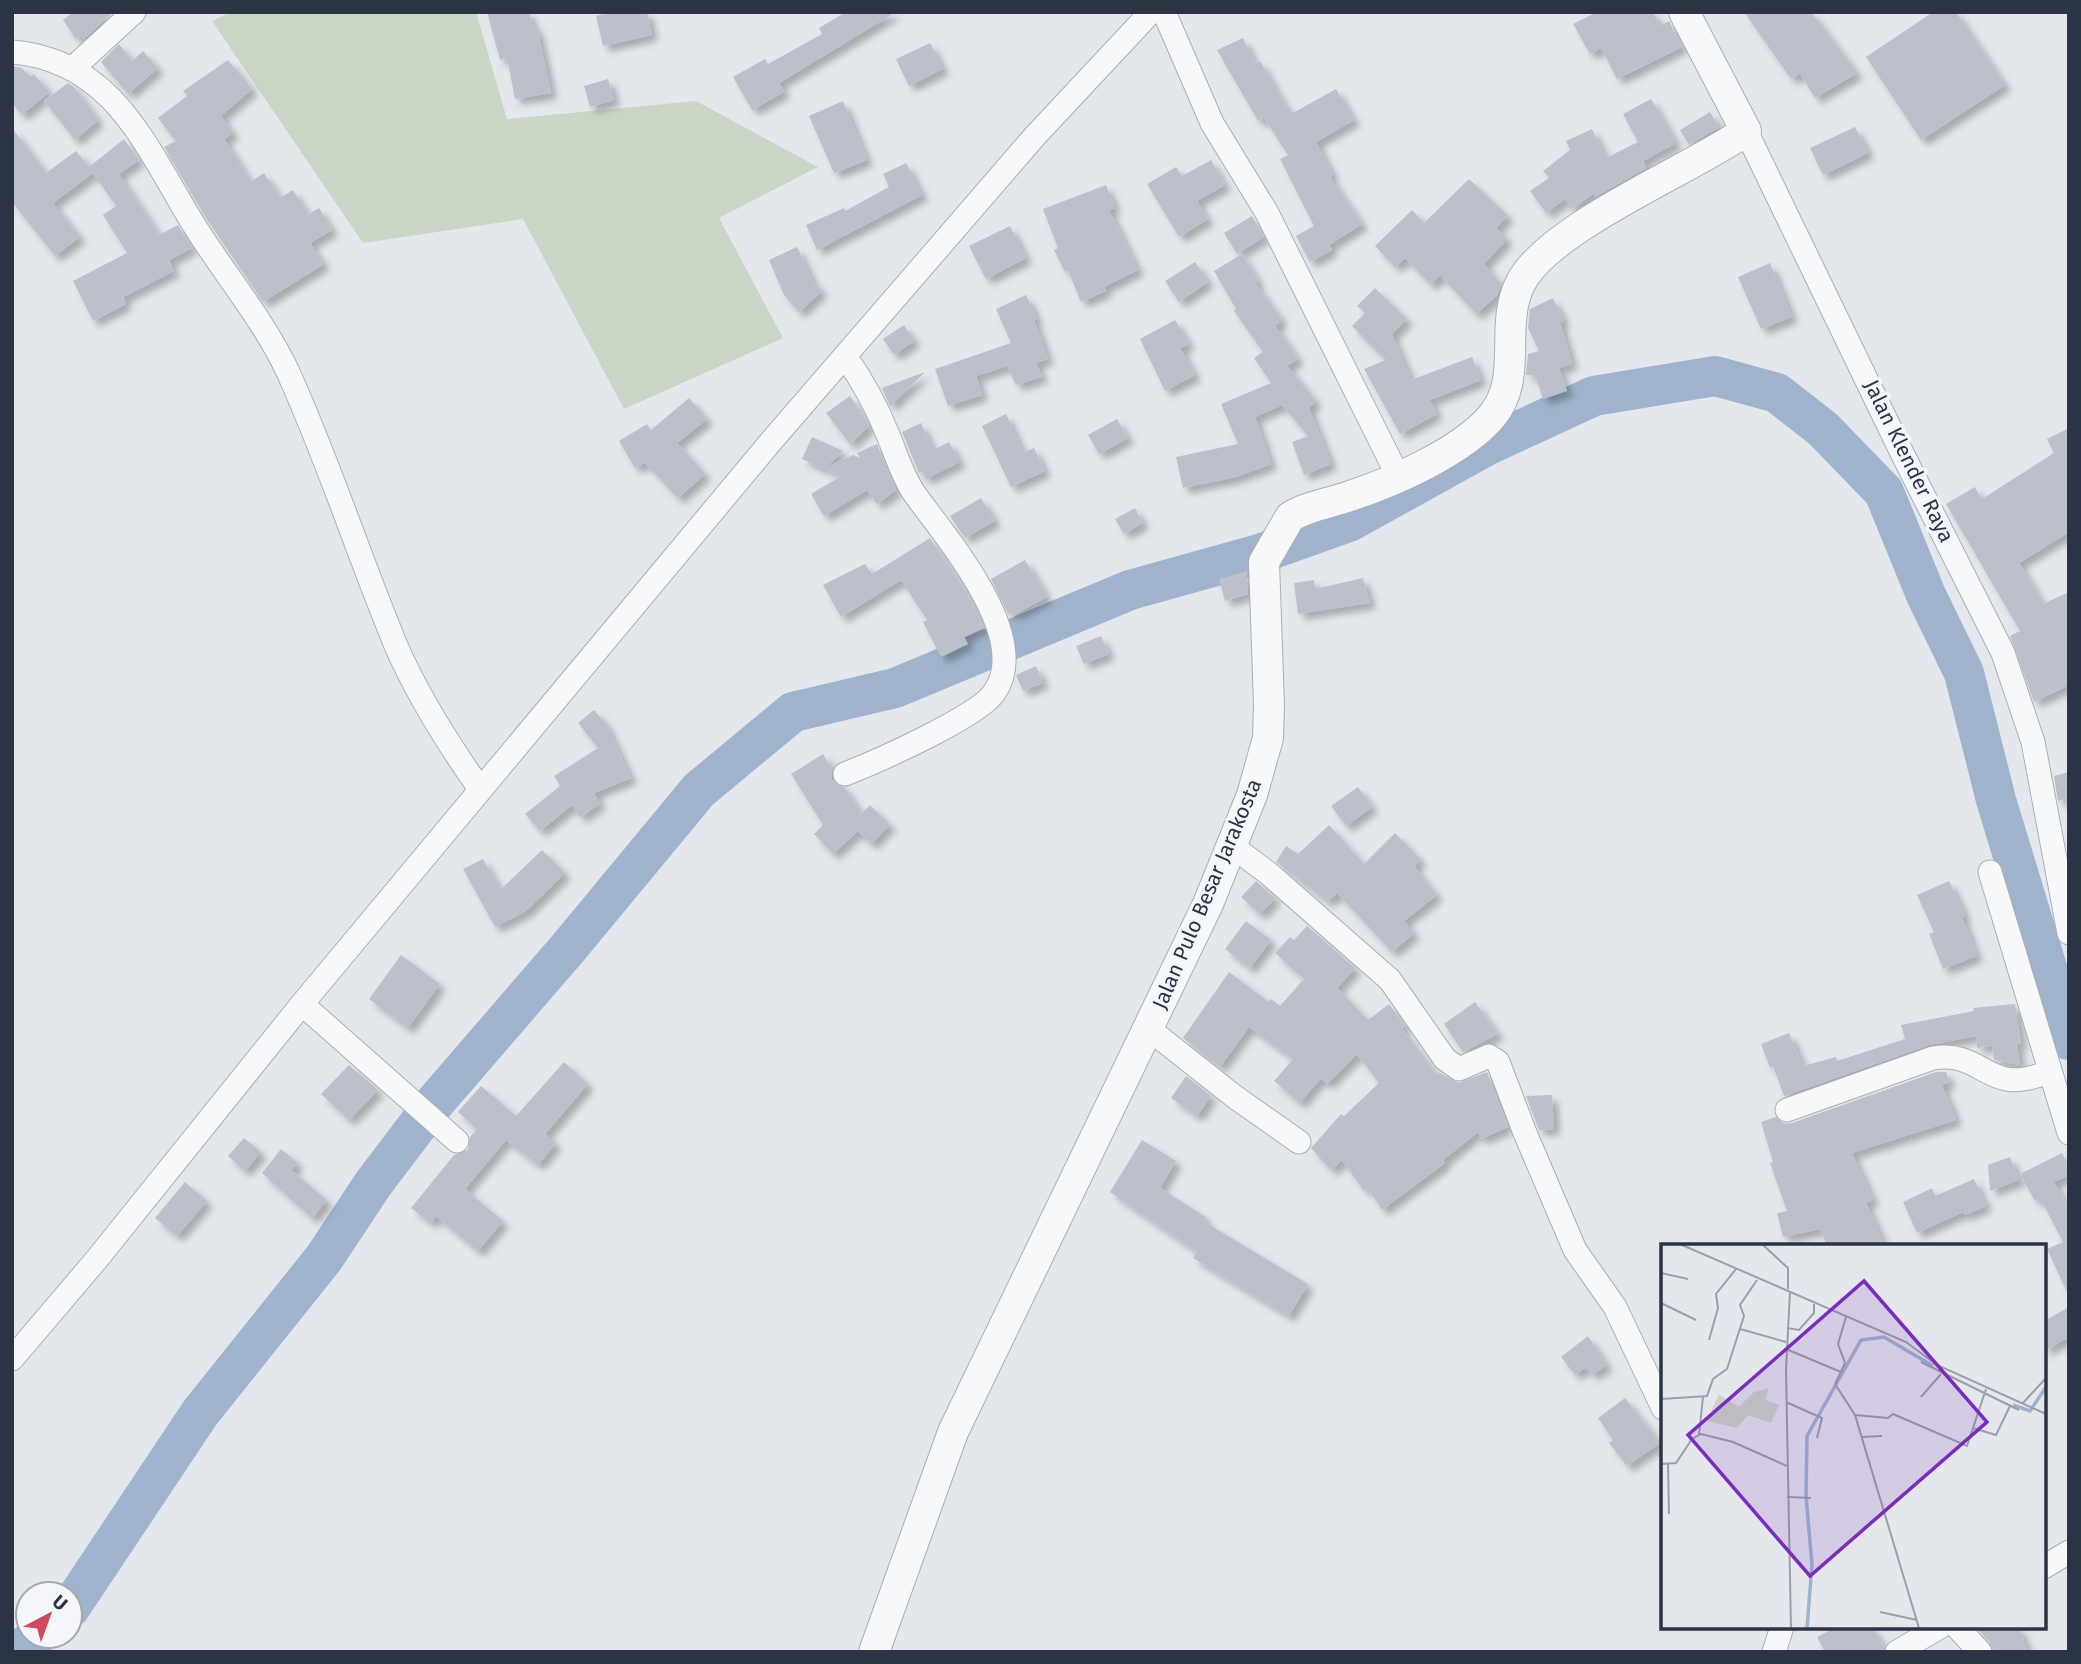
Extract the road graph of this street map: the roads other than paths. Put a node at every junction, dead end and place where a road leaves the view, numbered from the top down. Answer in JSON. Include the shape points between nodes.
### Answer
{"nodes":[{"id":1,"x":134,"y":12,"type":"edge"},
{"id":2,"x":1151,"y":12,"type":"edge"},
{"id":3,"x":1164,"y":12,"type":"edge"},
{"id":4,"x":1684,"y":12,"type":"edge"},
{"id":5,"x":12,"y":52,"type":"edge"},
{"id":6,"x":73,"y":68,"type":"junction"},
{"id":7,"x":1746,"y":131,"type":"junction"},
{"id":8,"x":845,"y":356,"type":"junction"},
{"id":9,"x":1398,"y":476,"type":"junction"},
{"id":10,"x":845,"y":774,"type":"dead end"},
{"id":11,"x":480,"y":789,"type":"junction"},
{"id":12,"x":1233,"y":846,"type":"junction"},
{"id":13,"x":1990,"y":872,"type":"dead end"},
{"id":14,"x":2069,"y":933,"type":"edge"},
{"id":15,"x":302,"y":1003,"type":"junction"},
{"id":16,"x":1149,"y":1029,"type":"junction"},
{"id":17,"x":2048,"y":1072,"type":"junction"},
{"id":18,"x":1787,"y":1110,"type":"dead end"},
{"id":19,"x":2069,"y":1133,"type":"edge"},
{"id":20,"x":452,"y":1137,"type":"dead end"},
{"id":21,"x":1299,"y":1142,"type":"dead end"},
{"id":22,"x":12,"y":1359,"type":"edge"},
{"id":23,"x":1661,"y":1404,"type":"edge"},
{"id":24,"x":2069,"y":1552,"type":"edge"},
{"id":25,"x":2046,"y":1566,"type":"edge"},
{"id":26,"x":1781,"y":1629,"type":"edge"},
{"id":27,"x":1937,"y":1629,"type":"edge"},
{"id":28,"x":1959,"y":1629,"type":"edge"},
{"id":29,"x":874,"y":1652,"type":"edge"},
{"id":30,"x":1774,"y":1652,"type":"edge"},
{"id":31,"x":1897,"y":1652,"type":"edge"},
{"id":32,"x":1980,"y":1652,"type":"edge"}],
"edges":[{"from":1,"to":6,"type":"street"},
{"from":2,"to":8,"type":"street","via":[[1035,136]]},
{"from":3,"to":9,"type":"street","via":[[1212,123],[1267,213]]},
{"from":4,"to":7,"type":"street","name":"Jalan Klender Raya"},
{"from":5,"to":6,"type":"street"},
{"from":6,"to":11,"type":"street","via":[[93,79],[130,118],[197,230],[260,319],[337,486],[398,649],[440,729]]},
{"from":7,"to":9,"type":"street","name":"Jalan Pulo Besar Jarakosta","via":[[1582,226],[1536,264],[1521,281],[1512,303],[1509,384],[1492,416],[1452,448]]},
{"from":7,"to":14,"type":"street","name":"Jalan Klender Raya","via":[[2003,653],[2033,742]]},
{"from":8,"to":10,"type":"street","via":[[883,424],[913,492],[952,541],[998,618],[1002,633],[1002,670],[992,697],[887,758]]},
{"from":8,"to":11,"type":"street"},
{"from":9,"to":12,"type":"street","name":"Jalan Pulo Besar Jarakosta","via":[[1294,514],[1264,562],[1268,738]]},
{"from":11,"to":15,"type":"street"},
{"from":12,"to":16,"type":"street","name":"Jalan Pulo Besar Jarakosta"},
{"from":12,"to":23,"type":"street","via":[[1390,980],[1444,1059],[1460,1069],[1489,1056],[1499,1062],[1575,1250],[1615,1307]]},
{"from":13,"to":17,"type":"street"},
{"from":15,"to":20,"type":"street"},
{"from":15,"to":22,"type":"street"},
{"from":16,"to":21,"type":"street"},
{"from":16,"to":29,"type":"street","name":"Jalan Pulo Besar Jarakosta","via":[[953,1432]]},
{"from":17,"to":18,"type":"street","via":[[2018,1082],[1999,1079],[1960,1057],[1933,1058]]},
{"from":17,"to":19,"type":"street"},
{"from":24,"to":25,"type":"street"},
{"from":26,"to":30,"type":"street"},
{"from":27,"to":31,"type":"street"},
{"from":28,"to":32,"type":"street"}]}
